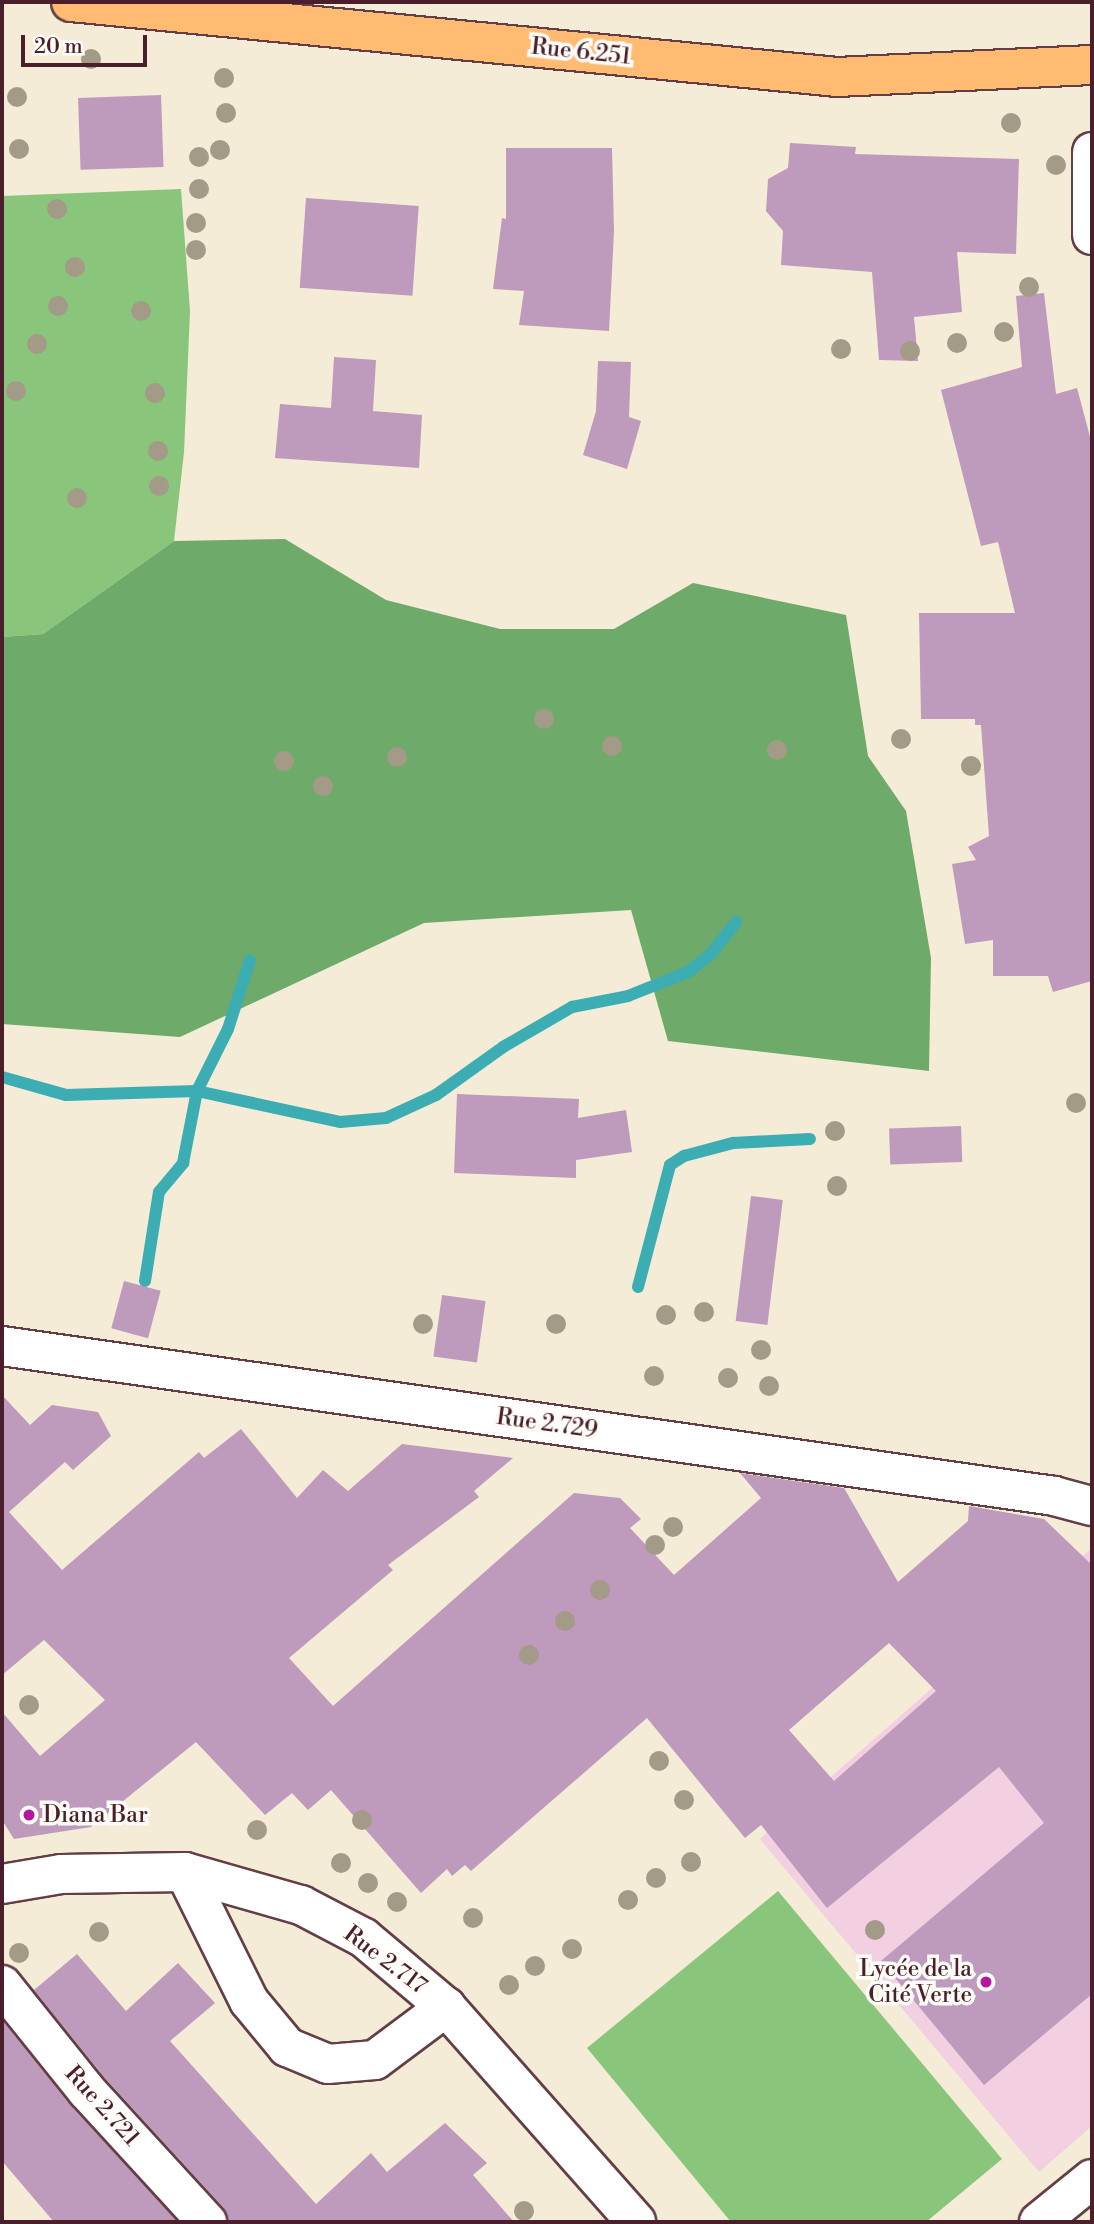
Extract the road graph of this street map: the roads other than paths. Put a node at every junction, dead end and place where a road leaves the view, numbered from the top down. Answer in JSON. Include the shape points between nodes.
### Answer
{"nodes":[{"id":1,"x":71,"y":2,"type":"edge"},
{"id":2,"x":81,"y":2,"type":"edge"},
{"id":3,"x":1092,"y":65,"type":"edge"},
{"id":4,"x":1092,"y":152,"type":"edge"},
{"id":5,"x":1092,"y":235,"type":"edge"},
{"id":6,"x":2,"y":1346,"type":"edge"},
{"id":7,"x":1092,"y":1506,"type":"edge"},
{"id":8,"x":185,"y":1872,"type":"junction"},
{"id":9,"x":2,"y":1884,"type":"edge"},
{"id":10,"x":2,"y":1986,"type":"edge"},
{"id":11,"x":446,"y":2007,"type":"junction"},
{"id":12,"x":1092,"y":2179,"type":"edge"},
{"id":13,"x":207,"y":2222,"type":"edge"},
{"id":14,"x":636,"y":2222,"type":"edge"},
{"id":15,"x":1039,"y":2222,"type":"edge"}],
"edges":[{"from":1,"to":2,"type":"main road","name":"Rue 6.251"},
{"from":2,"to":3,"type":"main road","name":"Rue 6.251","via":[[837,77]]},
{"from":4,"to":5,"type":"street"},
{"from":6,"to":7,"type":"street","name":"Rue 2.729","via":[[1054,1496]]},
{"from":8,"to":9,"type":"street","name":"Rue 2.717","via":[[61,1874]]},
{"from":8,"to":11,"type":"street","name":"Rue 2.717","via":[[301,1905],[363,1938]]},
{"from":8,"to":11,"type":"street","via":[[249,2001],[287,2047],[328,2064],[375,2060]]},
{"from":10,"to":13,"type":"street","name":"Rue 2.721","via":[[87,2091]]},
{"from":11,"to":14,"type":"street","name":"Rue 2.717"},
{"from":12,"to":15,"type":"street"}]}
